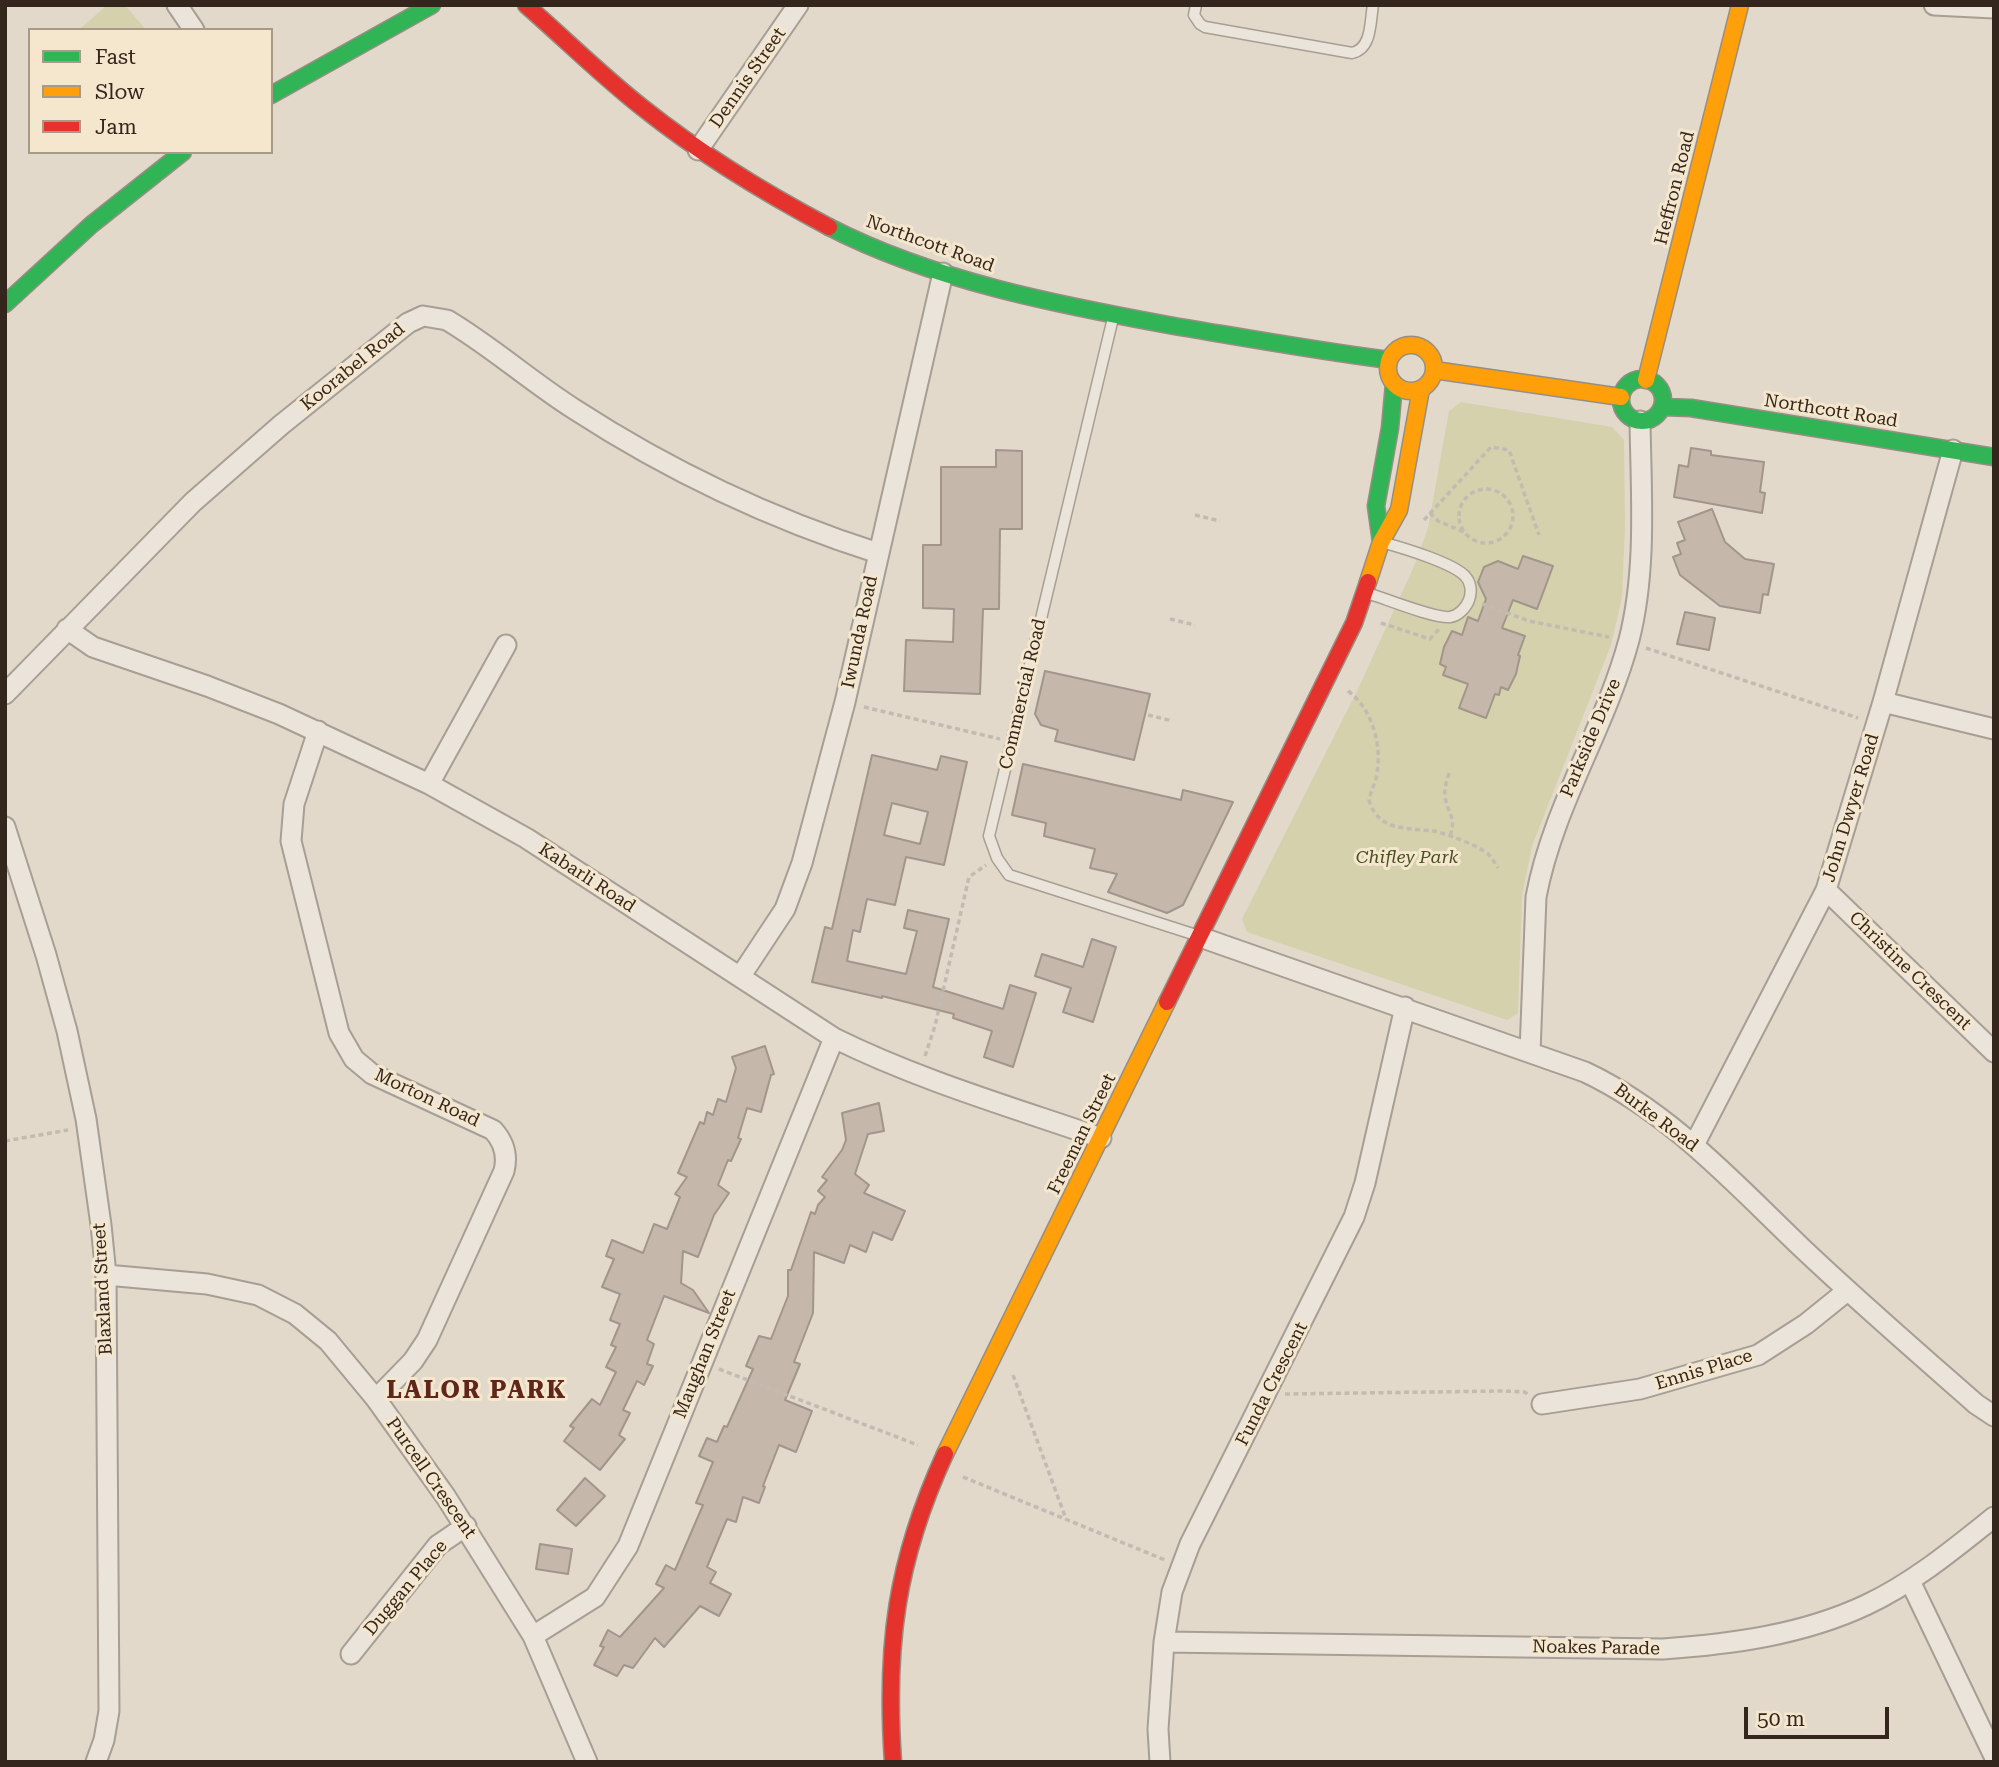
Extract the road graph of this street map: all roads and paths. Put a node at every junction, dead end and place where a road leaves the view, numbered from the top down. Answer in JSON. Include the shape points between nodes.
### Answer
{"nodes":[{"id":1,"x":177,"y":5,"type":"edge"},
{"id":2,"x":432,"y":5,"type":"edge"},
{"id":3,"x":526,"y":5,"type":"edge"},
{"id":4,"x":798,"y":5,"type":"edge"},
{"id":5,"x":1196,"y":5,"type":"edge"},
{"id":6,"x":1373,"y":5,"type":"edge"},
{"id":7,"x":1740,"y":5,"type":"edge"},
{"id":8,"x":1934,"y":5,"type":"edge"},
{"id":9,"x":1994,"y":8,"type":"edge"},
{"id":10,"x":193,"y":28,"type":"edge"},
{"id":11,"x":273,"y":94,"type":"edge"},
{"id":12,"x":698,"y":150,"type":"junction"},
{"id":13,"x":181,"y":154,"type":"edge"},
{"id":14,"x":943,"y":272,"type":"junction"},
{"id":15,"x":5,"y":304,"type":"edge"},
{"id":16,"x":1114,"y":314,"type":"junction"},
{"id":17,"x":1389,"y":360,"type":"junction"},
{"id":18,"x":1434,"y":370,"type":"junction"},
{"id":19,"x":1646,"y":380,"type":"junction"},
{"id":20,"x":1394,"y":384,"type":"junction"},
{"id":21,"x":1421,"y":389,"type":"junction"},
{"id":22,"x":1621,"y":397,"type":"junction"},
{"id":23,"x":1662,"y":407,"type":"junction"},
{"id":24,"x":1640,"y":421,"type":"junction"},
{"id":25,"x":1953,"y":450,"type":"junction"},
{"id":26,"x":1994,"y":457,"type":"edge"},
{"id":27,"x":1430,"y":513,"type":"junction"},
{"id":28,"x":1195,"y":515,"type":"dead end"},
{"id":29,"x":1424,"y":520,"type":"dead end"},
{"id":30,"x":1220,"y":521,"type":"dead end"},
{"id":31,"x":1465,"y":533,"type":"junction"},
{"id":32,"x":1539,"y":535,"type":"dead end"},
{"id":33,"x":1381,"y":542,"type":"junction"},
{"id":34,"x":878,"y":554,"type":"junction"},
{"id":35,"x":1365,"y":592,"type":"junction"},
{"id":36,"x":1470,"y":599,"type":"junction"},
{"id":37,"x":1170,"y":619,"type":"dead end"},
{"id":38,"x":1381,"y":623,"type":"dead end"},
{"id":39,"x":1195,"y":625,"type":"dead end"},
{"id":40,"x":67,"y":629,"type":"junction"},
{"id":41,"x":1430,"y":639,"type":"dead end"},
{"id":42,"x":1618,"y":639,"type":"dead end"},
{"id":43,"x":506,"y":645,"type":"dead end"},
{"id":44,"x":1638,"y":645,"type":"dead end"},
{"id":45,"x":1349,"y":691,"type":"dead end"},
{"id":46,"x":5,"y":694,"type":"edge"},
{"id":47,"x":845,"y":702,"type":"junction"},
{"id":48,"x":1883,"y":702,"type":"junction"},
{"id":49,"x":1148,"y":715,"type":"dead end"},
{"id":50,"x":1173,"y":721,"type":"dead end"},
{"id":51,"x":1876,"y":724,"type":"junction"},
{"id":52,"x":1994,"y":729,"type":"edge"},
{"id":53,"x":318,"y":731,"type":"junction"},
{"id":54,"x":1012,"y":741,"type":"junction"},
{"id":55,"x":1449,"y":773,"type":"dead end"},
{"id":56,"x":429,"y":784,"type":"junction"},
{"id":57,"x":5,"y":827,"type":"edge"},
{"id":58,"x":1450,"y":836,"type":"junction"},
{"id":59,"x":997,"y":858,"type":"junction"},
{"id":60,"x":1498,"y":868,"type":"dead end"},
{"id":61,"x":1826,"y":890,"type":"junction"},
{"id":62,"x":1200,"y":937,"type":"junction"},
{"id":63,"x":740,"y":977,"type":"junction"},
{"id":64,"x":1405,"y":1007,"type":"junction"},
{"id":65,"x":834,"y":1038,"type":"junction"},
{"id":66,"x":1530,"y":1052,"type":"junction"},
{"id":67,"x":1994,"y":1052,"type":"edge"},
{"id":68,"x":919,"y":1075,"type":"junction"},
{"id":69,"x":68,"y":1130,"type":"dead end"},
{"id":70,"x":1101,"y":1138,"type":"junction"},
{"id":71,"x":5,"y":1141,"type":"edge"},
{"id":72,"x":1693,"y":1145,"type":"junction"},
{"id":73,"x":106,"y":1275,"type":"junction"},
{"id":74,"x":1847,"y":1291,"type":"junction"},
{"id":75,"x":701,"y":1362,"type":"junction"},
{"id":76,"x":1013,"y":1375,"type":"dead end"},
{"id":77,"x":1503,"y":1391,"type":"dead end"},
{"id":78,"x":1294,"y":1394,"type":"dead end"},
{"id":79,"x":376,"y":1399,"type":"junction"},
{"id":80,"x":1542,"y":1404,"type":"dead end"},
{"id":81,"x":1994,"y":1416,"type":"edge"},
{"id":82,"x":918,"y":1445,"type":"dead end"},
{"id":83,"x":963,"y":1477,"type":"dead end"},
{"id":84,"x":1994,"y":1517,"type":"edge"},
{"id":85,"x":1066,"y":1519,"type":"junction"},
{"id":86,"x":466,"y":1526,"type":"junction"},
{"id":87,"x":1182,"y":1567,"type":"junction"},
{"id":88,"x":1910,"y":1581,"type":"junction"},
{"id":89,"x":533,"y":1636,"type":"junction"},
{"id":90,"x":1164,"y":1642,"type":"junction"},
{"id":91,"x":351,"y":1654,"type":"dead end"},
{"id":92,"x":1994,"y":1756,"type":"edge"},
{"id":93,"x":96,"y":1762,"type":"edge"},
{"id":94,"x":587,"y":1762,"type":"edge"},
{"id":95,"x":893,"y":1762,"type":"edge"},
{"id":96,"x":1160,"y":1762,"type":"edge"}],
"edges":[{"from":1,"to":10,"type":"street"},
{"from":2,"to":11,"type":"street"},
{"from":3,"to":12,"type":"street","name":"Northcott Road","via":[[627,96]]},
{"from":4,"to":12,"type":"street","name":"Dennis Street"},
{"from":5,"to":6,"type":"lane","via":[[1194,15],[1205,27],[1352,53],[1366,44]]},
{"from":7,"to":19,"type":"street","name":"Heffron Road"},
{"from":8,"to":9,"type":"street"},
{"from":12,"to":14,"type":"street","name":"Northcott Road","via":[[774,199]]},
{"from":13,"to":15,"type":"street","via":[[91,224]]},
{"from":14,"to":16,"type":"street","name":"Northcott Road","via":[[1038,300]]},
{"from":14,"to":34,"type":"street","name":"Iwunda Road"},
{"from":16,"to":17,"type":"street","name":"Northcott Road"},
{"from":16,"to":54,"type":"lane","name":"Commercial Road"},
{"from":17,"to":18,"type":"street","via":[[1397,350],[1416,346],[1431,357]]},
{"from":17,"to":20,"type":"street"},
{"from":18,"to":21,"type":"street"},
{"from":18,"to":22,"type":"street"},
{"from":19,"to":22,"type":"street","via":[[1627,385]]},
{"from":19,"to":23,"type":"street","via":[[1660,390]]},
{"from":20,"to":21,"type":"street","via":[[1406,391]]},
{"from":20,"to":33,"type":"street","name":"Freeman Street","via":[[1376,506]]},
{"from":21,"to":33,"type":"street","name":"Freeman Street","via":[[1399,510]]},
{"from":22,"to":24,"type":"street","via":[[1625,413]]},
{"from":23,"to":24,"type":"street","via":[[1654,418]]},
{"from":23,"to":25,"type":"street","name":"Northcott Road"},
{"from":24,"to":66,"type":"street","name":"Parkside Drive","via":[[1634,619],[1615,685],[1564,801],[1539,880]]},
{"from":25,"to":26,"type":"street","name":"Northcott Road"},
{"from":25,"to":48,"type":"street","name":"John Dwyer Road"},
{"from":27,"to":29,"type":"path"},
{"from":27,"to":31,"type":"path"},
{"from":27,"to":32,"type":"path","via":[[1491,447],[1509,450]]},
{"from":28,"to":30,"type":"path"},
{"from":31,"to":31,"type":"path","via":[[1460,516],[1466,498],[1482,489],[1507,498],[1513,522],[1504,536],[1488,542]]},
{"from":33,"to":35,"type":"street","name":"Freeman Street"},
{"from":33,"to":36,"type":"lane","via":[[1408,549],[1466,576]]},
{"from":34,"to":40,"type":"street","name":"Koorabel Road","via":[[784,519],[682,472],[573,409],[447,320],[423,316],[408,323],[232,467]]},
{"from":34,"to":47,"type":"street","name":"Iwunda Road"},
{"from":35,"to":36,"type":"lane","via":[[1446,617],[1461,612]]},
{"from":35,"to":62,"type":"street","name":"Freeman Street"},
{"from":36,"to":42,"type":"path","via":[[1529,621]]},
{"from":37,"to":39,"type":"path"},
{"from":38,"to":41,"type":"path"},
{"from":40,"to":46,"type":"street","name":"Koorabel Road"},
{"from":40,"to":53,"type":"street","name":"Kabarli Road","via":[[93,647]]},
{"from":43,"to":56,"type":"street"},
{"from":44,"to":51,"type":"path"},
{"from":45,"to":58,"type":"path","via":[[1364,706],[1377,743],[1377,773],[1369,800],[1377,816],[1401,829]]},
{"from":47,"to":54,"type":"path"},
{"from":47,"to":63,"type":"street","name":"Iwunda Road","via":[[802,863],[785,909]]},
{"from":48,"to":51,"type":"street","name":"John Dwyer Road"},
{"from":48,"to":52,"type":"street"},
{"from":49,"to":50,"type":"path"},
{"from":51,"to":61,"type":"street","name":"John Dwyer Road"},
{"from":53,"to":56,"type":"street","name":"Kabarli Road"},
{"from":53,"to":79,"type":"street","name":"Morton Road","via":[[294,804],[291,841],[339,1033],[354,1059],[372,1074],[493,1130],[502,1141],[506,1158],[427,1340]]},
{"from":54,"to":59,"type":"lane","name":"Commercial Road","via":[[989,836]]},
{"from":55,"to":58,"type":"path","via":[[1445,796],[1454,822]]},
{"from":56,"to":63,"type":"street","name":"Kabarli Road","via":[[526,838]]},
{"from":57,"to":73,"type":"street","name":"Blaxland Street","via":[[67,1031],[86,1119]]},
{"from":58,"to":60,"type":"path","via":[[1483,850]]},
{"from":59,"to":62,"type":"lane","via":[[1009,874]]},
{"from":59,"to":68,"type":"path","via":[[969,877],[935,1026]]},
{"from":61,"to":67,"type":"street","name":"Christine Crescent"},
{"from":61,"to":72,"type":"street","name":"John Dwyer Road"},
{"from":62,"to":64,"type":"street","name":"Burke Road"},
{"from":62,"to":70,"type":"street","name":"Freeman Street"},
{"from":63,"to":65,"type":"street","name":"Kabarli Road"},
{"from":64,"to":66,"type":"street","name":"Burke Road"},
{"from":64,"to":87,"type":"street","name":"Funda Crescent","via":[[1359,1203]]},
{"from":65,"to":68,"type":"street","name":"Kabarli Road"},
{"from":65,"to":75,"type":"street","name":"Maughan Street"},
{"from":66,"to":72,"type":"street","name":"Burke Road","via":[[1607,1082],[1643,1104]]},
{"from":68,"to":70,"type":"street","name":"Kabarli Road"},
{"from":69,"to":71,"type":"path"},
{"from":70,"to":95,"type":"street","name":"Freeman Street","via":[[957,1428],[918,1518],[891,1638],[888,1695]]},
{"from":72,"to":74,"type":"street","name":"Burke Road"},
{"from":73,"to":79,"type":"street","name":"Purcell Crescent","via":[[226,1287],[277,1303],[328,1341]]},
{"from":73,"to":93,"type":"street","name":"Blaxland Street","via":[[109,1711]]},
{"from":74,"to":80,"type":"street","name":"Ennis Place","via":[[1758,1355],[1640,1389]]},
{"from":74,"to":81,"type":"street","name":"Burke Road"},
{"from":75,"to":82,"type":"path"},
{"from":75,"to":89,"type":"street","name":"Maughan Street","via":[[628,1546],[595,1597]]},
{"from":76,"to":85,"type":"path"},
{"from":77,"to":78,"type":"path"},
{"from":79,"to":86,"type":"street","name":"Purcell Crescent"},
{"from":83,"to":85,"type":"path"},
{"from":84,"to":88,"type":"street","name":"Noakes Parade"},
{"from":85,"to":87,"type":"path"},
{"from":86,"to":89,"type":"street","name":"Purcell Crescent"},
{"from":86,"to":91,"type":"street","name":"Duggan Place","via":[[438,1545]]},
{"from":87,"to":90,"type":"street","name":"Funda Crescent","via":[[1172,1592]]},
{"from":88,"to":90,"type":"street","name":"Noakes Parade","via":[[1825,1622],[1727,1644],[1663,1649]]},
{"from":88,"to":92,"type":"street"},
{"from":89,"to":94,"type":"street","name":"Purcell Crescent"},
{"from":90,"to":96,"type":"street","name":"Funda Crescent"}]}
